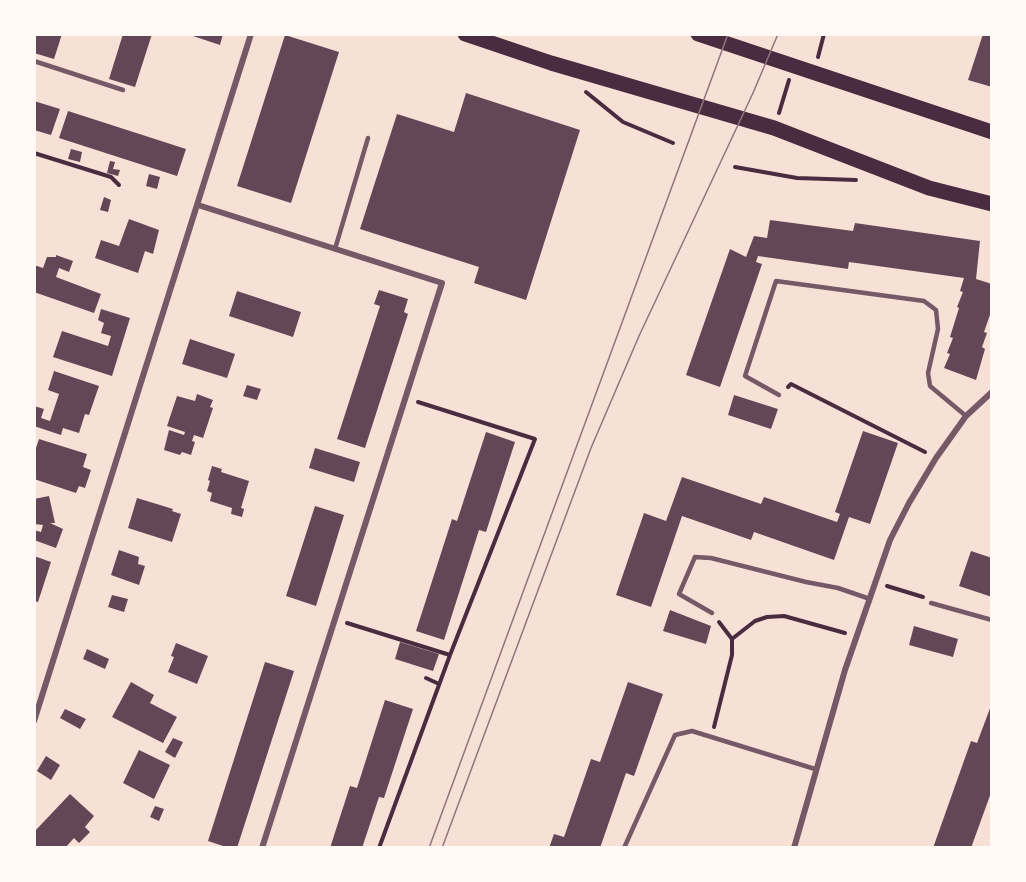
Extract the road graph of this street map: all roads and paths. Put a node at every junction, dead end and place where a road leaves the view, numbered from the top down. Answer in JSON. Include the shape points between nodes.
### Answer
{"nodes":[{"id":1,"x":251,"y":34,"type":"edge"},
{"id":2,"x":465,"y":34,"type":"edge"},
{"id":3,"x":698,"y":34,"type":"edge"},
{"id":4,"x":825,"y":34,"type":"edge"},
{"id":5,"x":34,"y":61,"type":"edge"},
{"id":6,"x":793,"y":65,"type":"junction"},
{"id":7,"x":813,"y":72,"type":"junction"},
{"id":8,"x":123,"y":90,"type":"dead end"},
{"id":9,"x":585,"y":92,"type":"dead end"},
{"id":10,"x":774,"y":128,"type":"junction"},
{"id":11,"x":992,"y":132,"type":"edge"},
{"id":12,"x":368,"y":138,"type":"dead end"},
{"id":13,"x":673,"y":143,"type":"dead end"},
{"id":14,"x":34,"y":153,"type":"edge"},
{"id":15,"x":735,"y":166,"type":"dead end"},
{"id":16,"x":862,"y":181,"type":"dead end"},
{"id":17,"x":119,"y":185,"type":"dead end"},
{"id":18,"x":992,"y":204,"type":"edge"},
{"id":19,"x":198,"y":205,"type":"junction"},
{"id":20,"x":335,"y":249,"type":"junction"},
{"id":21,"x":992,"y":392,"type":"edge"},
{"id":22,"x":779,"y":395,"type":"joint"},
{"id":23,"x":405,"y":398,"type":"junction"},
{"id":24,"x":966,"y":416,"type":"junction"},
{"id":25,"x":936,"y":458,"type":"junction"},
{"id":26,"x":876,"y":583,"type":"junction"},
{"id":27,"x":870,"y":599,"type":"junction"},
{"id":28,"x":931,"y":603,"type":"joint"},
{"id":29,"x":712,"y":613,"type":"joint"},
{"id":30,"x":335,"y":619,"type":"junction"},
{"id":31,"x":992,"y":620,"type":"edge"},
{"id":32,"x":857,"y":636,"type":"junction"},
{"id":33,"x":732,"y":639,"type":"junction"},
{"id":34,"x":450,"y":655,"type":"junction"},
{"id":35,"x":426,"y":678,"type":"dead end"},
{"id":36,"x":439,"y":684,"type":"junction"},
{"id":37,"x":34,"y":721,"type":"edge"},
{"id":38,"x":712,"y":737,"type":"junction"},
{"id":39,"x":816,"y":769,"type":"junction"},
{"id":40,"x":262,"y":848,"type":"edge"},
{"id":41,"x":379,"y":848,"type":"edge"},
{"id":42,"x":624,"y":848,"type":"edge"},
{"id":43,"x":794,"y":848,"type":"edge"}],
"edges":[{"from":1,"to":19,"type":"street"},
{"from":2,"to":10,"type":"main road"},
{"from":3,"to":6,"type":"main road"},
{"from":4,"to":7,"type":"path"},
{"from":5,"to":8,"type":"lane"},
{"from":6,"to":7,"type":"main road"},
{"from":6,"to":10,"type":"path"},
{"from":7,"to":11,"type":"main road"},
{"from":9,"to":13,"type":"path","via":[[623,122]]},
{"from":10,"to":18,"type":"main road","via":[[929,188]]},
{"from":12,"to":20,"type":"lane"},
{"from":14,"to":17,"type":"path","via":[[111,177]]},
{"from":15,"to":16,"type":"path","via":[[797,178]]},
{"from":19,"to":20,"type":"street"},
{"from":19,"to":37,"type":"street"},
{"from":20,"to":23,"type":"street","via":[[442,283]]},
{"from":21,"to":24,"type":"street"},
{"from":22,"to":24,"type":"lane","via":[[745,376],[776,281],[924,301],[936,309],[938,329],[928,373],[930,386]]},
{"from":22,"to":25,"type":"path","via":[[791,384]]},
{"from":23,"to":30,"type":"street"},
{"from":23,"to":34,"type":"path","via":[[535,439]]},
{"from":24,"to":25,"type":"street"},
{"from":25,"to":26,"type":"street","via":[[895,531]]},
{"from":26,"to":27,"type":"street"},
{"from":26,"to":28,"type":"path","via":[[924,597]]},
{"from":27,"to":29,"type":"lane","via":[[838,588],[695,557],[679,594]]},
{"from":27,"to":32,"type":"street"},
{"from":28,"to":31,"type":"lane"},
{"from":29,"to":33,"type":"path"},
{"from":30,"to":34,"type":"path"},
{"from":30,"to":40,"type":"street"},
{"from":32,"to":33,"type":"path","via":[[784,616],[767,616]]},
{"from":32,"to":39,"type":"street"},
{"from":33,"to":38,"type":"path","via":[[732,655]]},
{"from":34,"to":36,"type":"path"},
{"from":35,"to":36,"type":"path"},
{"from":36,"to":41,"type":"path"},
{"from":38,"to":39,"type":"lane"},
{"from":38,"to":42,"type":"lane","via":[[692,731],[675,735]]},
{"from":39,"to":43,"type":"street"}]}
